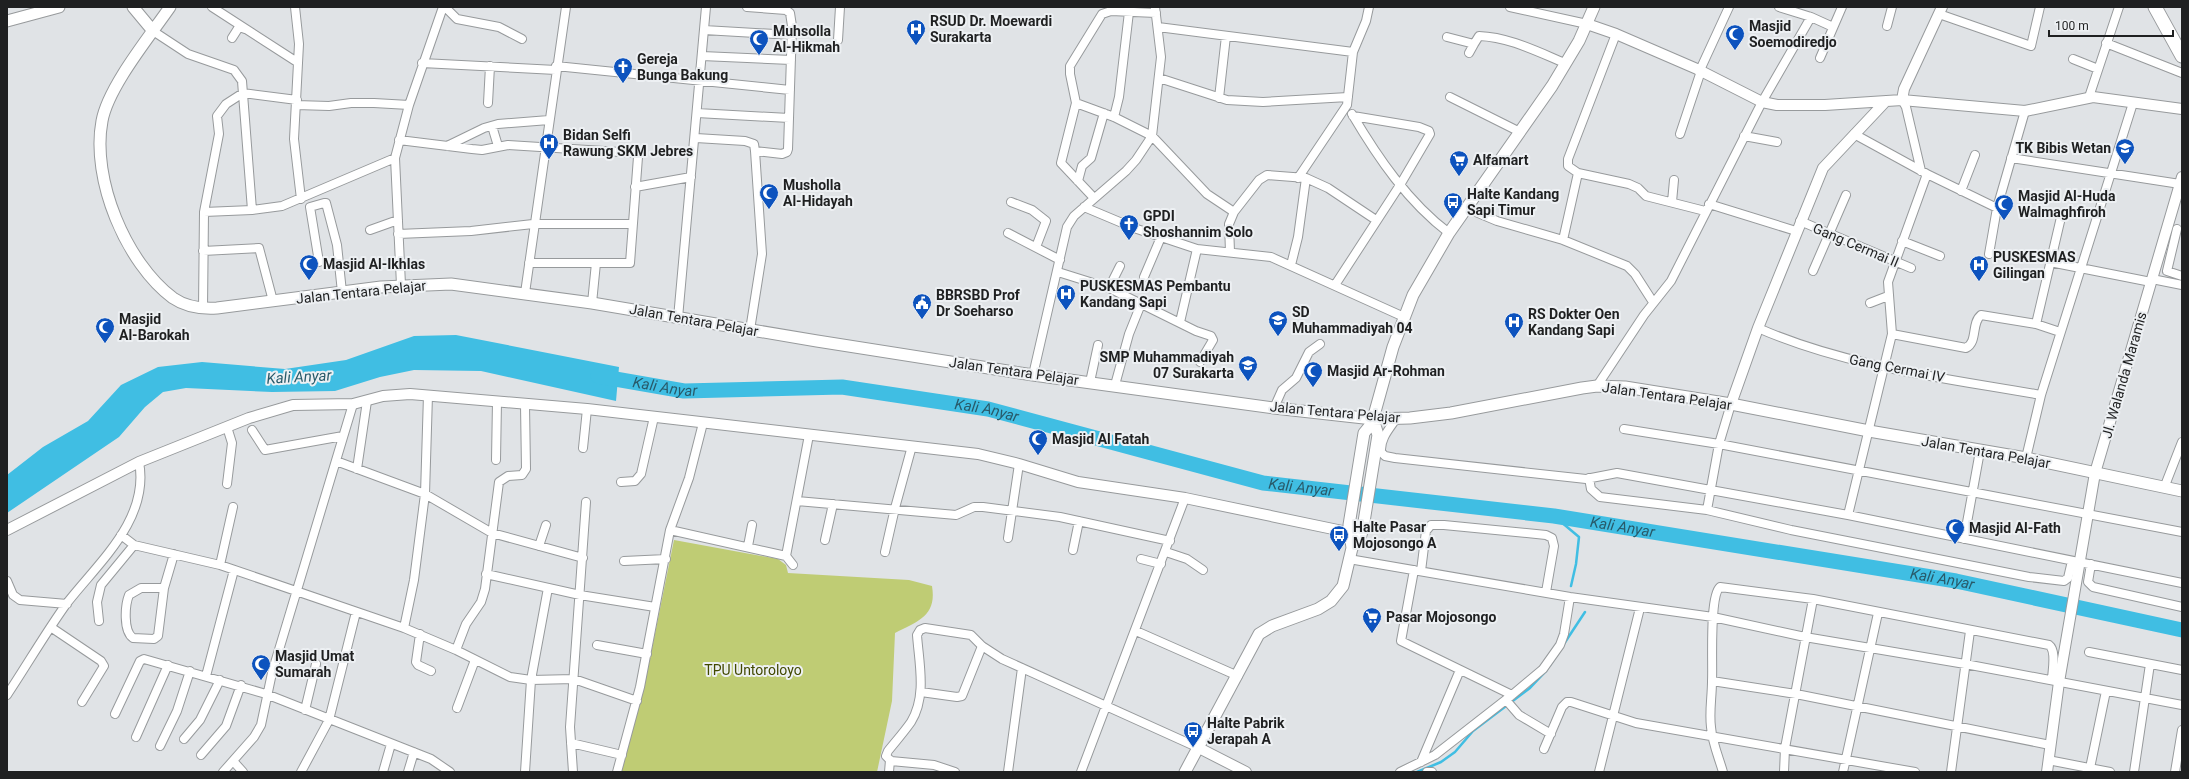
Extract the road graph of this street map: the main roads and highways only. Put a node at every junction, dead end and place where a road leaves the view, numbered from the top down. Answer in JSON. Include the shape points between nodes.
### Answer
{"nodes":[{"id":1,"x":59,"y":7,"type":"edge"},
{"id":2,"x":133,"y":7,"type":"edge"},
{"id":3,"x":170,"y":7,"type":"edge"},
{"id":4,"x":1594,"y":7,"type":"edge"},
{"id":5,"x":2155,"y":7,"type":"edge"},
{"id":6,"x":7,"y":21,"type":"edge"},
{"id":7,"x":153,"y":32,"type":"junction"},
{"id":8,"x":2182,"y":56,"type":"edge"},
{"id":9,"x":1373,"y":420,"type":"junction"},
{"id":10,"x":2182,"y":491,"type":"edge"},
{"id":11,"x":1352,"y":548,"type":"junction"},
{"id":12,"x":1185,"y":772,"type":"edge"}],
"edges":[{"from":1,"to":6,"type":"main road"},
{"from":2,"to":7,"type":"main road"},
{"from":3,"to":7,"type":"main road","name":"Jalan Tentara Pelajar"},
{"from":4,"to":9,"type":"main road","via":[[1552,86],[1466,208],[1426,271],[1393,347]]},
{"from":5,"to":8,"type":"main road"},
{"from":7,"to":9,"type":"main road","name":"Jalan Tentara Pelajar","via":[[122,77],[102,120],[100,139],[103,175],[118,225],[147,271],[174,299],[190,306],[203,309],[401,285],[451,284],[592,303],[1033,375]]},
{"from":9,"to":10,"type":"main road","name":"Jalan Tentara Pelajar","via":[[1451,413],[1598,386],[1646,390],[2026,458]]},
{"from":9,"to":11,"type":"main road","via":[[1364,433],[1349,529]]},
{"from":9,"to":11,"type":"main road","via":[[1378,435],[1362,531]]},
{"from":11,"to":12,"type":"main road","via":[[1339,593],[1332,601],[1259,634]]}]}
